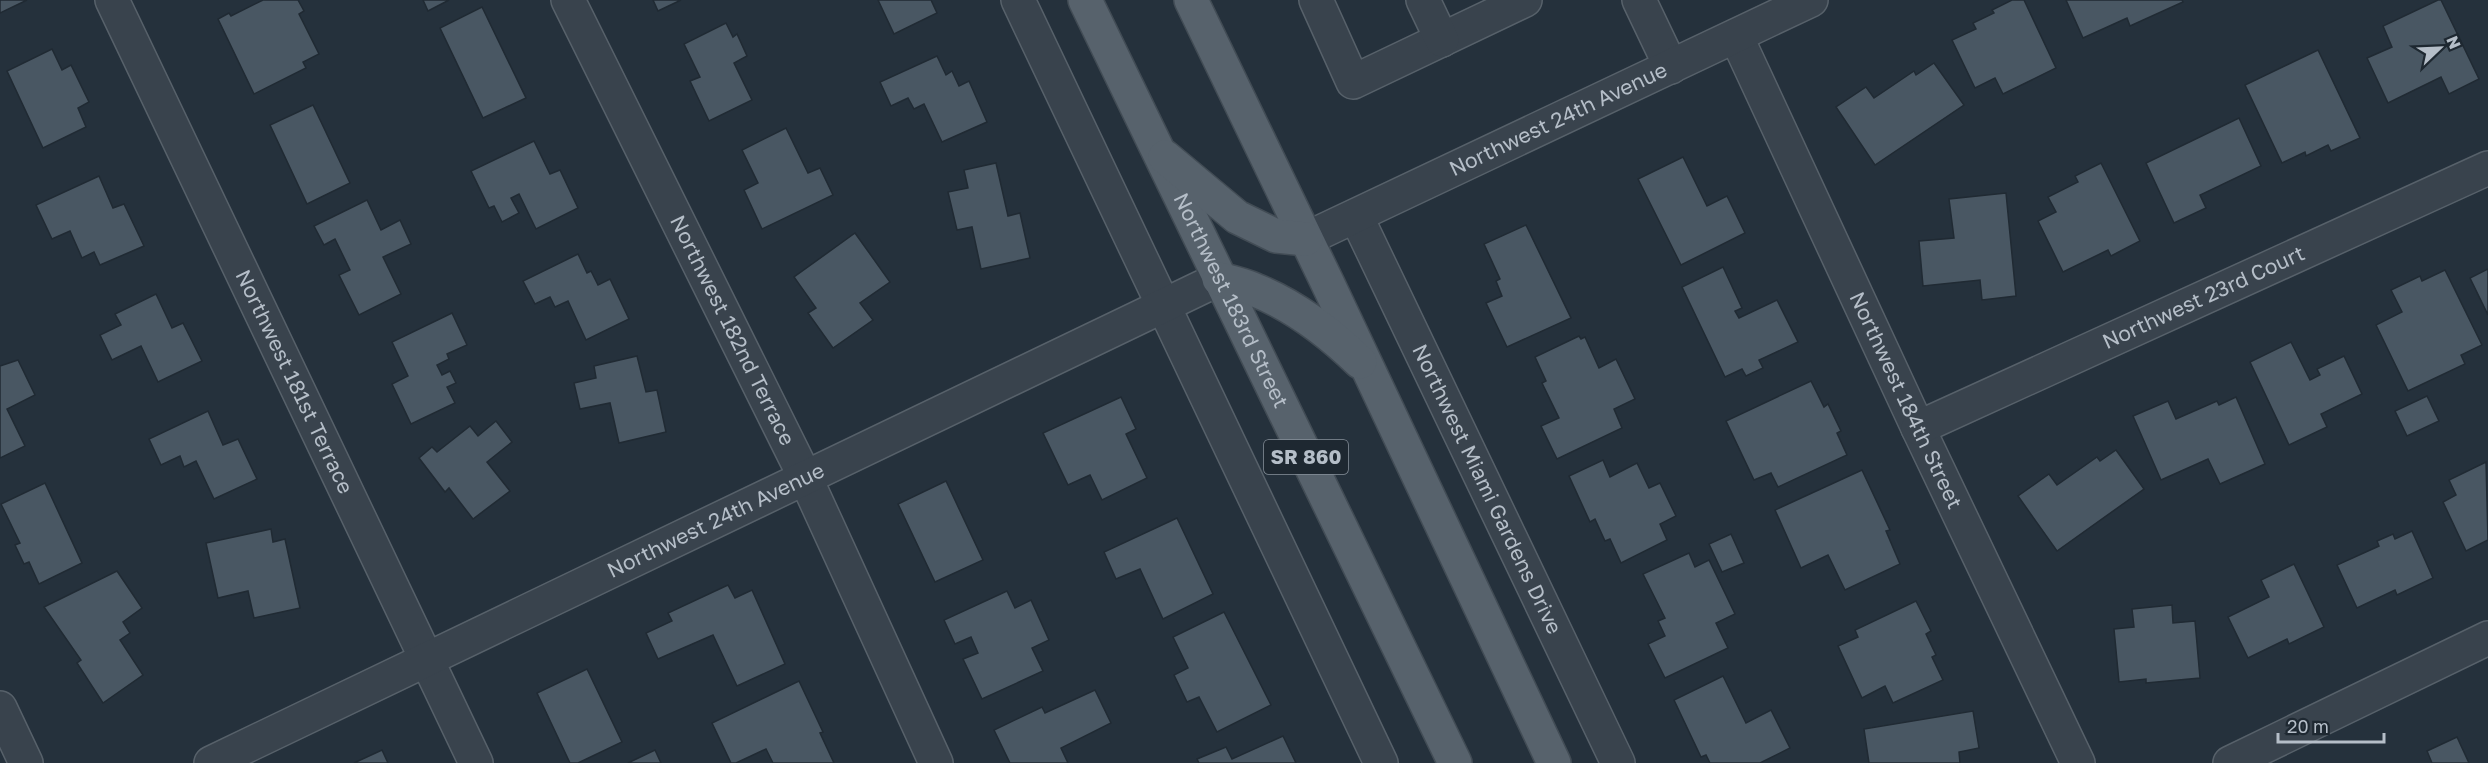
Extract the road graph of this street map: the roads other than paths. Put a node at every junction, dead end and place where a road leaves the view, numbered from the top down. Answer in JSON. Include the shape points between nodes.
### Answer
{"nodes":[{"id":1,"x":112,"y":0,"type":"edge"},
{"id":2,"x":568,"y":0,"type":"edge"},
{"id":3,"x":1018,"y":0,"type":"edge"},
{"id":4,"x":1085,"y":0,"type":"edge"},
{"id":5,"x":1191,"y":0,"type":"edge"},
{"id":6,"x":1316,"y":0,"type":"edge"},
{"id":7,"x":1424,"y":0,"type":"edge"},
{"id":8,"x":1526,"y":0,"type":"edge"},
{"id":9,"x":1639,"y":0,"type":"edge"},
{"id":10,"x":1810,"y":0,"type":"edge"},
{"id":11,"x":1736,"y":36,"type":"junction"},
{"id":12,"x":1442,"y":40,"type":"junction"},
{"id":13,"x":1671,"y":67,"type":"junction"},
{"id":14,"x":1157,"y":150,"type":"junction"},
{"id":15,"x":2488,"y":168,"type":"edge"},
{"id":16,"x":1356,"y":216,"type":"junction"},
{"id":17,"x":1306,"y":239,"type":"junction"},
{"id":18,"x":1219,"y":279,"type":"junction"},
{"id":19,"x":1163,"y":305,"type":"junction"},
{"id":20,"x":1370,"y":372,"type":"junction"},
{"id":21,"x":1918,"y":428,"type":"junction"},
{"id":22,"x":805,"y":477,"type":"junction"},
{"id":23,"x":2488,"y":638,"type":"edge"},
{"id":24,"x":427,"y":661,"type":"junction"},
{"id":25,"x":0,"y":708,"type":"edge"},
{"id":26,"x":26,"y":763,"type":"edge"},
{"id":27,"x":211,"y":763,"type":"edge"},
{"id":28,"x":476,"y":763,"type":"edge"},
{"id":29,"x":936,"y":763,"type":"edge"},
{"id":30,"x":1382,"y":763,"type":"edge"},
{"id":31,"x":1455,"y":763,"type":"edge"},
{"id":32,"x":1554,"y":763,"type":"edge"},
{"id":33,"x":1618,"y":763,"type":"edge"},
{"id":34,"x":2078,"y":763,"type":"edge"},
{"id":35,"x":2230,"y":763,"type":"edge"}],
"edges":[{"from":1,"to":24,"type":"street","name":"Northwest 181st Terrace"},
{"from":2,"to":22,"type":"street","name":"Northwest 182nd Terrace"},
{"from":3,"to":19,"type":"street"},
{"from":4,"to":14,"type":"main road","name":"Northwest 183rd Street","number":"SR 860"},
{"from":5,"to":17,"type":"main road"},
{"from":6,"to":12,"type":"street","via":[[1353,82]]},
{"from":7,"to":12,"type":"street"},
{"from":8,"to":12,"type":"street"},
{"from":9,"to":13,"type":"street"},
{"from":10,"to":11,"type":"street","name":"Northwest 24th Avenue"},
{"from":11,"to":13,"type":"street","name":"Northwest 24th Avenue"},
{"from":11,"to":21,"type":"street","name":"Northwest 184th Street"},
{"from":13,"to":16,"type":"street","name":"Northwest 24th Avenue"},
{"from":14,"to":17,"type":"main road","via":[[1237,217],[1276,236]]},
{"from":14,"to":18,"type":"main road","name":"Northwest 183rd Street","number":"SR 860"},
{"from":15,"to":21,"type":"street","name":"Northwest 23rd Court"},
{"from":16,"to":17,"type":"street","name":"Northwest 24th Avenue"},
{"from":16,"to":33,"type":"street","name":"Northwest Miami Gardens Drive"},
{"from":17,"to":20,"type":"main road"},
{"from":18,"to":19,"type":"street","name":"Northwest 24th Avenue"},
{"from":18,"to":20,"type":"main road","via":[[1256,290],[1297,313]]},
{"from":18,"to":31,"type":"main road","name":"Northwest 183rd Street","number":"SR 860"},
{"from":19,"to":22,"type":"street","name":"Northwest 24th Avenue"},
{"from":19,"to":30,"type":"street"},
{"from":20,"to":32,"type":"main road"},
{"from":21,"to":34,"type":"street","name":"Northwest 184th Street"},
{"from":22,"to":24,"type":"street","name":"Northwest 24th Avenue"},
{"from":22,"to":29,"type":"street","name":"Northwest 182nd Terrace"},
{"from":23,"to":35,"type":"street"},
{"from":24,"to":27,"type":"street","name":"Northwest 24th Avenue"},
{"from":24,"to":28,"type":"street","name":"Northwest 181st Terrace"},
{"from":25,"to":26,"type":"street"}]}
